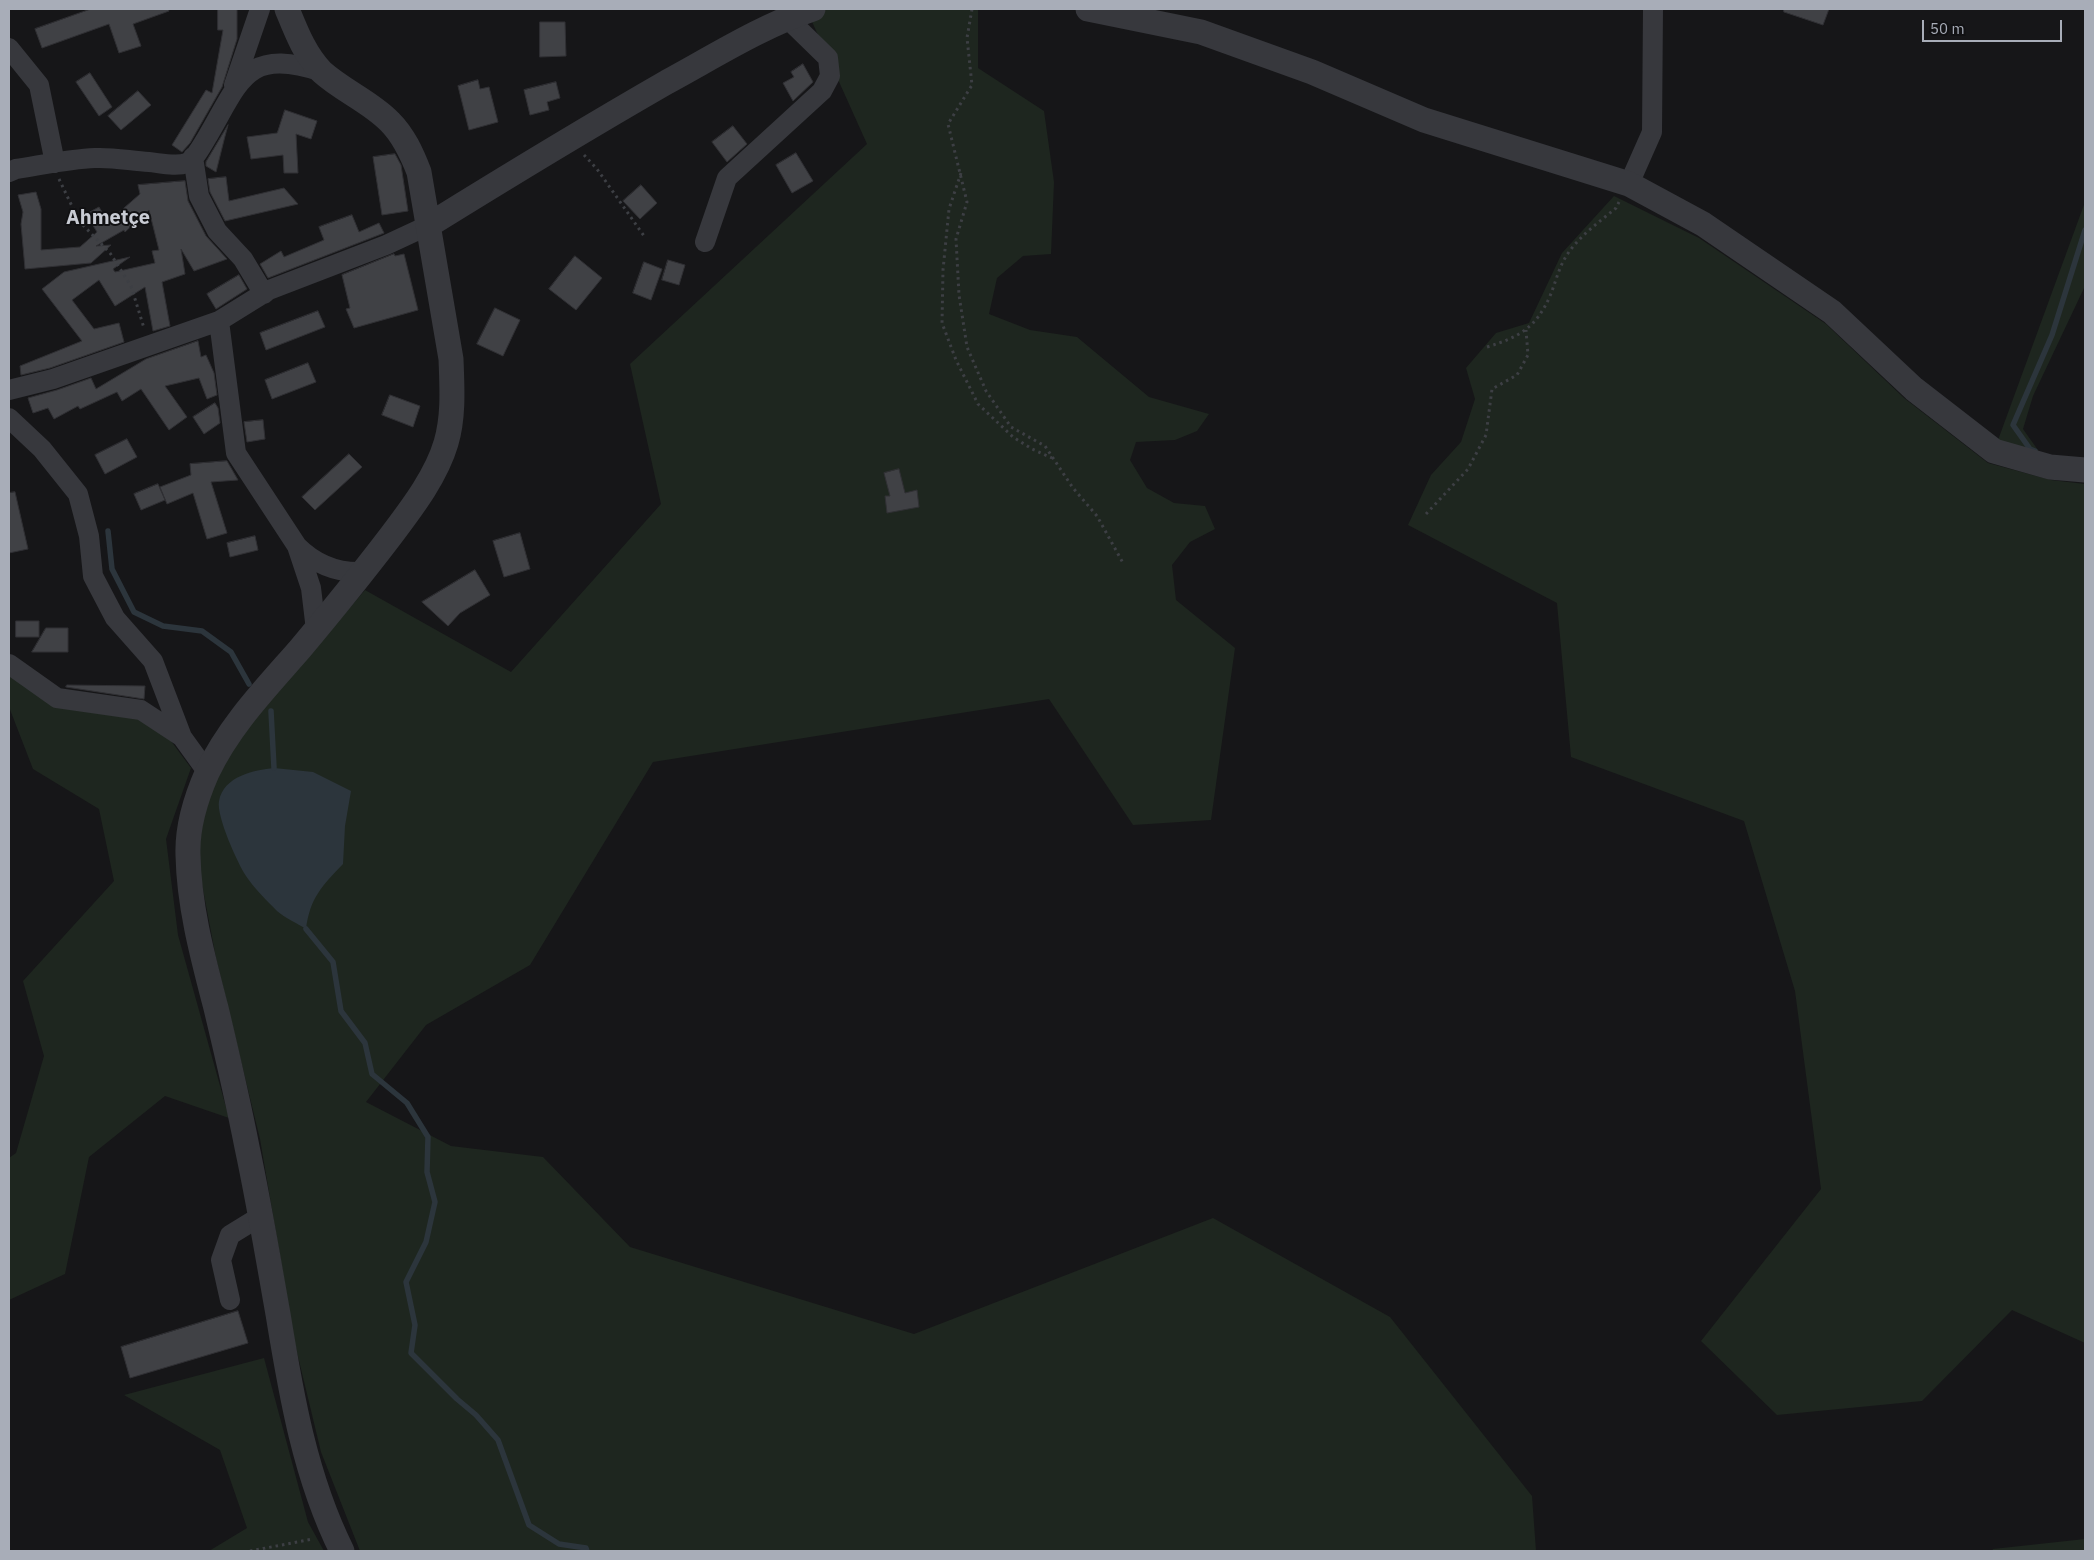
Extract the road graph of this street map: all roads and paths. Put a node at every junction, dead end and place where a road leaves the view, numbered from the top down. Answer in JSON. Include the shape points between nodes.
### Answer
{"nodes":[{"id":1,"x":260,"y":9,"type":"edge"},
{"id":2,"x":287,"y":9,"type":"edge"},
{"id":3,"x":813,"y":9,"type":"edge"},
{"id":4,"x":972,"y":9,"type":"edge"},
{"id":5,"x":1088,"y":9,"type":"edge"},
{"id":6,"x":1653,"y":9,"type":"edge"},
{"id":7,"x":786,"y":18,"type":"junction"},
{"id":8,"x":9,"y":48,"type":"edge"},
{"id":9,"x":322,"y":72,"type":"junction"},
{"id":10,"x":227,"y":103,"type":"junction"},
{"id":11,"x":568,"y":138,"type":"junction"},
{"id":12,"x":193,"y":157,"type":"junction"},
{"id":13,"x":54,"y":163,"type":"junction"},
{"id":14,"x":9,"y":172,"type":"edge"},
{"id":15,"x":961,"y":172,"type":"junction"},
{"id":16,"x":1629,"y":184,"type":"junction"},
{"id":17,"x":429,"y":225,"type":"junction"},
{"id":18,"x":644,"y":236,"type":"dead end"},
{"id":19,"x":705,"y":242,"type":"dead end"},
{"id":20,"x":264,"y":294,"type":"junction"},
{"id":21,"x":219,"y":321,"type":"junction"},
{"id":22,"x":1526,"y":330,"type":"junction"},
{"id":23,"x":150,"y":345,"type":"junction"},
{"id":24,"x":1487,"y":347,"type":"dead end"},
{"id":25,"x":10,"y":385,"type":"edge"},
{"id":26,"x":9,"y":418,"type":"edge"},
{"id":27,"x":1053,"y":458,"type":"junction"},
{"id":28,"x":2085,"y":470,"type":"edge"},
{"id":29,"x":1426,"y":514,"type":"dead end"},
{"id":30,"x":297,"y":546,"type":"junction"},
{"id":31,"x":1123,"y":563,"type":"dead end"},
{"id":32,"x":362,"y":572,"type":"junction"},
{"id":33,"x":316,"y":630,"type":"junction"},
{"id":34,"x":9,"y":664,"type":"edge"},
{"id":35,"x":182,"y":736,"type":"junction"},
{"id":36,"x":208,"y":773,"type":"junction"},
{"id":37,"x":261,"y":1216,"type":"junction"},
{"id":38,"x":230,"y":1300,"type":"dead end"},
{"id":39,"x":338,"y":1543,"type":"edge"},
{"id":40,"x":250,"y":1551,"type":"edge"}],
"edges":[{"from":1,"to":10,"type":"street"},
{"from":2,"to":9,"type":"street","via":[[306,51]]},
{"from":3,"to":7,"type":"street"},
{"from":4,"to":15,"type":"path","via":[[967,38],[972,85],[948,124]]},
{"from":5,"to":16,"type":"street","via":[[1201,32],[1312,72],[1424,120]]},
{"from":6,"to":16,"type":"street","via":[[1652,132]]},
{"from":7,"to":11,"type":"street"},
{"from":7,"to":19,"type":"street","via":[[828,58],[830,76],[822,91],[727,178]]},
{"from":8,"to":13,"type":"street","via":[[39,85]]},
{"from":9,"to":10,"type":"street","via":[[272,63],[257,67],[244,76]]},
{"from":9,"to":17,"type":"street","via":[[380,112],[402,136],[419,172]]},
{"from":10,"to":12,"type":"street"},
{"from":11,"to":17,"type":"street"},
{"from":11,"to":18,"type":"path","via":[[597,169]]},
{"from":12,"to":13,"type":"street","via":[[187,163],[170,164],[97,158]]},
{"from":12,"to":20,"type":"street","via":[[199,196],[217,232],[243,259]]},
{"from":13,"to":14,"type":"street"},
{"from":13,"to":23,"type":"path","via":[[61,186],[79,221],[110,253],[131,286]]},
{"from":15,"to":27,"type":"path","via":[[967,202],[956,239],[959,295],[967,347],[986,391],[1011,427],[1045,446]]},
{"from":15,"to":27,"type":"path","via":[[949,209],[942,322],[978,404],[1013,438]]},
{"from":16,"to":22,"type":"path","via":[[1616,208],[1564,259],[1550,298]]},
{"from":16,"to":28,"type":"street","via":[[1703,224],[1832,312],[1914,389],[1994,451],[2050,467]]},
{"from":17,"to":20,"type":"street"},
{"from":17,"to":32,"type":"street","via":[[451,359],[449,426],[445,444],[426,485]]},
{"from":20,"to":21,"type":"street"},
{"from":21,"to":23,"type":"street"},
{"from":21,"to":30,"type":"street","via":[[236,452]]},
{"from":22,"to":24,"type":"path"},
{"from":22,"to":29,"type":"path","via":[[1528,355],[1517,375],[1492,389],[1486,435],[1468,469]]},
{"from":23,"to":25,"type":"street","via":[[53,379]]},
{"from":26,"to":35,"type":"street","via":[[42,449],[78,494],[89,536],[93,576],[115,618],[153,661]]},
{"from":27,"to":31,"type":"path","via":[[1097,516]]},
{"from":30,"to":32,"type":"street","via":[[312,560],[325,566],[344,572]]},
{"from":30,"to":33,"type":"street","via":[[310,581]]},
{"from":32,"to":33,"type":"street"},
{"from":33,"to":36,"type":"street","via":[[252,705],[227,739]]},
{"from":34,"to":35,"type":"street","via":[[57,698],[141,710]]},
{"from":35,"to":36,"type":"street"},
{"from":36,"to":37,"type":"street","via":[[191,825],[188,868],[202,951]]},
{"from":37,"to":38,"type":"street","via":[[230,1235],[221,1260]]},
{"from":37,"to":39,"type":"street","via":[[294,1402],[315,1484]]},
{"from":39,"to":40,"type":"path"}]}
